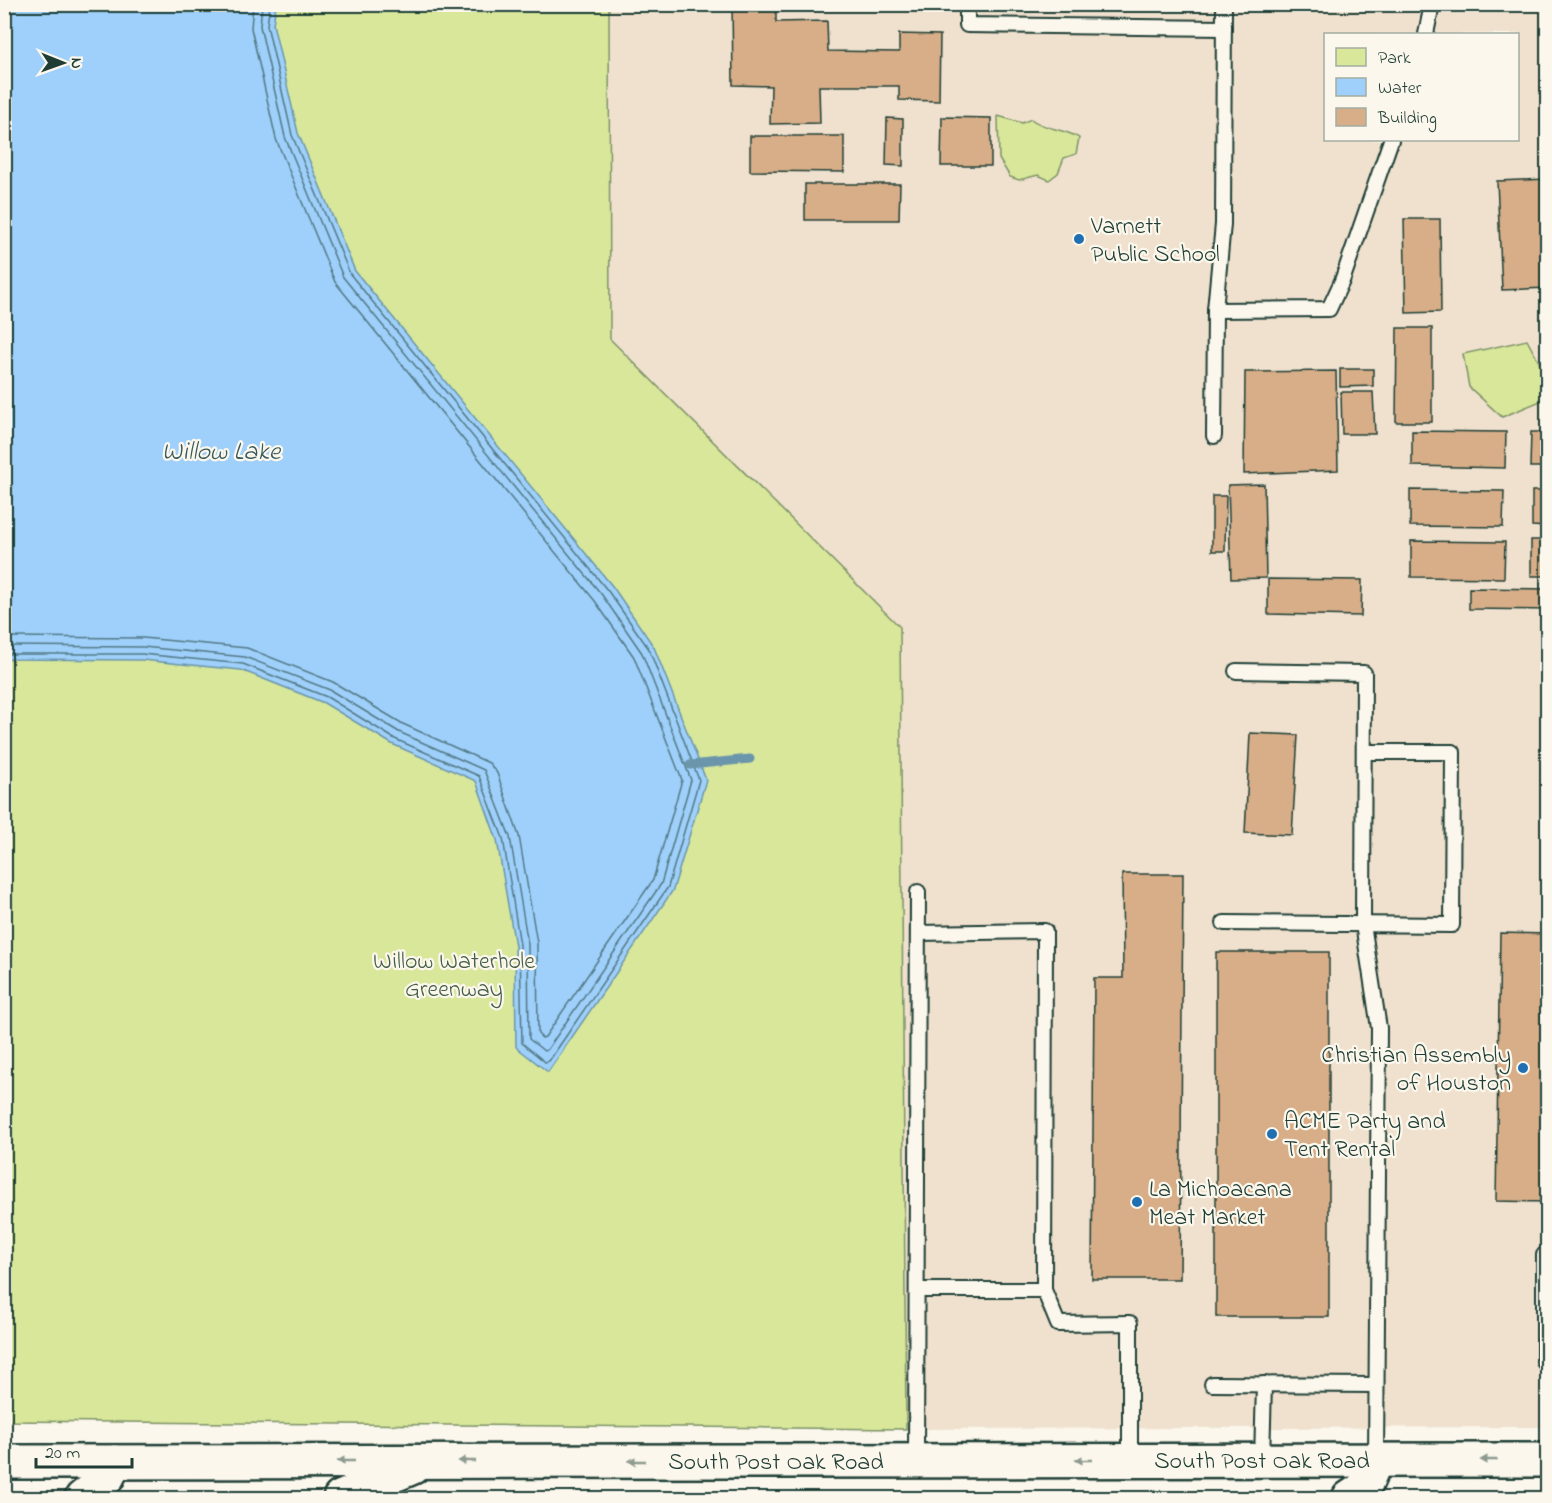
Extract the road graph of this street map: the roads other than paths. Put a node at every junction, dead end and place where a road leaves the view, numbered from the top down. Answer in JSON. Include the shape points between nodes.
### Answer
{"nodes":[{"id":1,"x":967,"y":4,"type":"edge"},
{"id":2,"x":1224,"y":4,"type":"edge"},
{"id":3,"x":1431,"y":4,"type":"edge"},
{"id":4,"x":1224,"y":28,"type":"junction"},
{"id":5,"x":1426,"y":33,"type":"edge"},
{"id":6,"x":1391,"y":141,"type":"edge"},
{"id":7,"x":1215,"y":310,"type":"junction"},
{"id":8,"x":1214,"y":436,"type":"dead end"},
{"id":9,"x":1236,"y":671,"type":"dead end"},
{"id":10,"x":1364,"y":752,"type":"junction"},
{"id":11,"x":918,"y":892,"type":"dead end"},
{"id":12,"x":1224,"y":923,"type":"dead end"},
{"id":13,"x":1363,"y":924,"type":"junction"},
{"id":14,"x":918,"y":933,"type":"junction"},
{"id":15,"x":1548,"y":1255,"type":"edge"},
{"id":16,"x":917,"y":1290,"type":"junction"},
{"id":17,"x":1044,"y":1290,"type":"junction"},
{"id":18,"x":1548,"y":1362,"type":"edge"},
{"id":19,"x":1212,"y":1384,"type":"dead end"},
{"id":20,"x":1264,"y":1384,"type":"junction"},
{"id":21,"x":1376,"y":1385,"type":"junction"},
{"id":22,"x":1130,"y":1460,"type":"junction"},
{"id":23,"x":1262,"y":1460,"type":"junction"},
{"id":24,"x":1376,"y":1460,"type":"junction"},
{"id":25,"x":1548,"y":1460,"type":"edge"},
{"id":26,"x":426,"y":1461,"type":"junction"},
{"id":27,"x":916,"y":1461,"type":"junction"},
{"id":28,"x":4,"y":1462,"type":"edge"},
{"id":29,"x":115,"y":1462,"type":"junction"},
{"id":30,"x":82,"y":1498,"type":"edge"},
{"id":31,"x":340,"y":1498,"type":"edge"},
{"id":32,"x":1349,"y":1498,"type":"edge"}],
"edges":[{"from":1,"to":4,"type":"lane","via":[[967,25]]},
{"from":2,"to":4,"type":"lane"},
{"from":3,"to":5,"type":"lane"},
{"from":4,"to":7,"type":"lane","via":[[1223,224]]},
{"from":6,"to":7,"type":"lane","via":[[1329,309]]},
{"from":7,"to":8,"type":"lane"},
{"from":9,"to":10,"type":"lane","via":[[1364,674]]},
{"from":10,"to":13,"type":"lane"},
{"from":10,"to":13,"type":"lane","via":[[1453,752],[1452,925]]},
{"from":11,"to":14,"type":"lane"},
{"from":12,"to":13,"type":"lane"},
{"from":13,"to":21,"type":"lane","via":[[1379,1028]]},
{"from":14,"to":16,"type":"lane"},
{"from":14,"to":17,"type":"lane","via":[[1045,931]]},
{"from":15,"to":18,"type":"lane","via":[[1544,1255],[1544,1362]]},
{"from":16,"to":17,"type":"lane"},
{"from":16,"to":27,"type":"lane"},
{"from":17,"to":22,"type":"lane","via":[[1058,1324],[1130,1323]]},
{"from":19,"to":20,"type":"lane"},
{"from":20,"to":21,"type":"lane"},
{"from":20,"to":23,"type":"lane"},
{"from":21,"to":24,"type":"lane"},
{"from":22,"to":23,"type":"highway","name":"South Post Oak Road"},
{"from":22,"to":27,"type":"highway","name":"South Post Oak Road","one_way":true},
{"from":23,"to":24,"type":"highway","name":"South Post Oak Road"},
{"from":25,"to":24,"type":"highway","name":"South Post Oak Road","one_way":true},
{"from":24,"to":32,"type":"highway","via":[[1364,1488]]},
{"from":27,"to":26,"type":"highway","name":"South Post Oak Road","one_way":true},
{"from":26,"to":29,"type":"highway","name":"South Post Oak Road","one_way":true},
{"from":26,"to":31,"type":"highway"},
{"from":28,"to":29,"type":"highway","name":"South Post Oak Road"},
{"from":29,"to":30,"type":"highway","via":[[107,1478]]}]}
